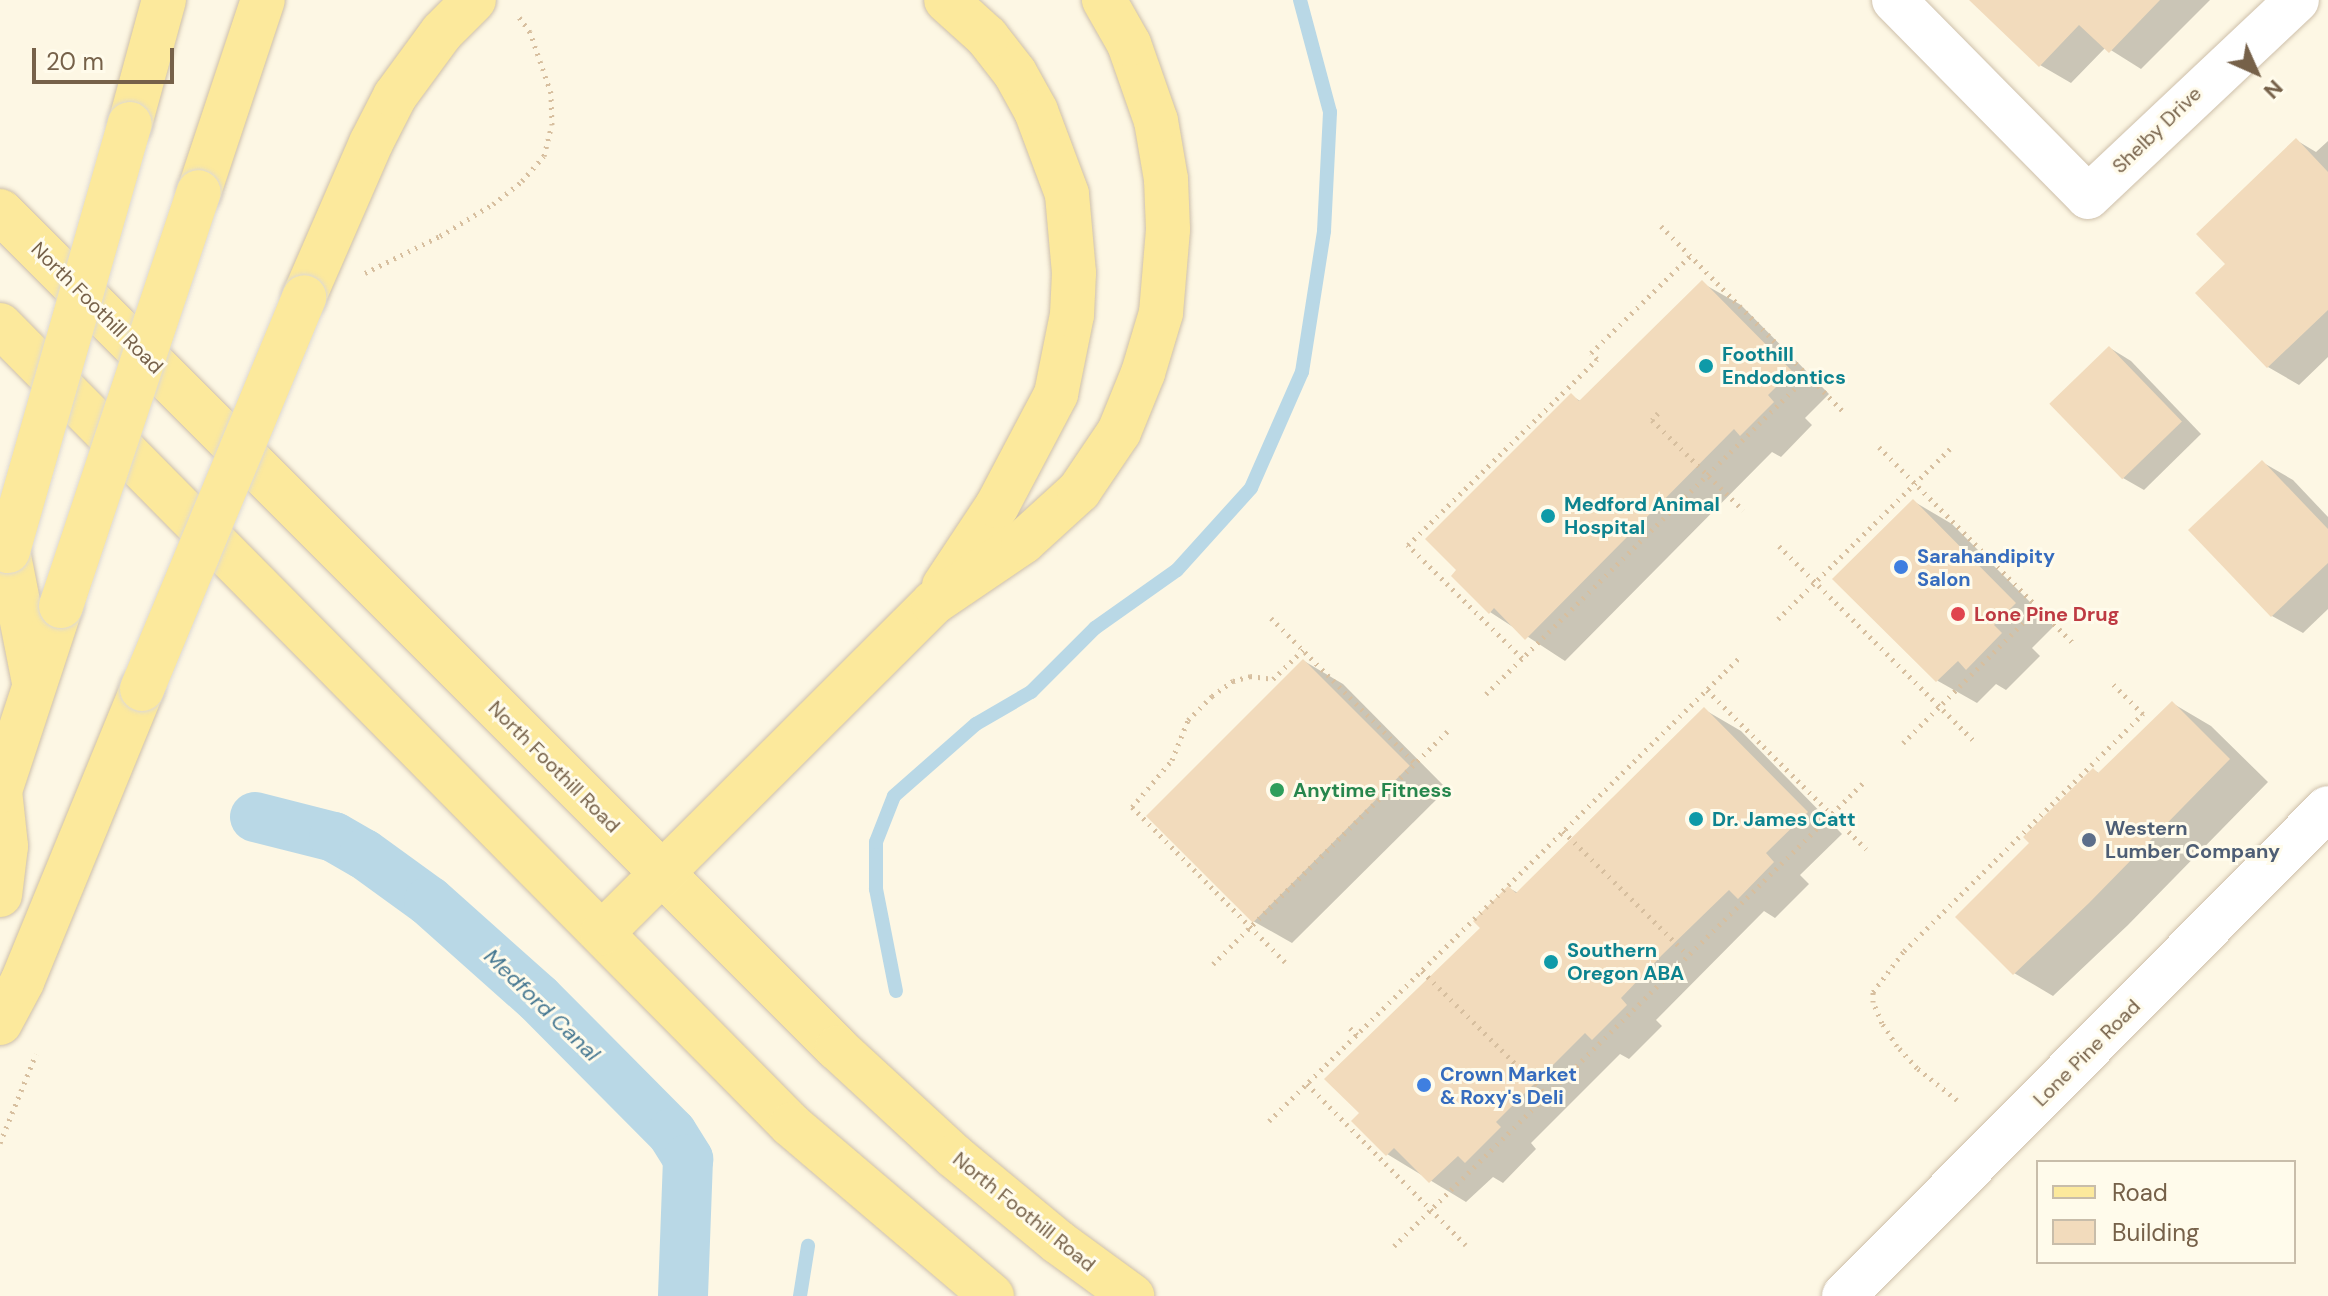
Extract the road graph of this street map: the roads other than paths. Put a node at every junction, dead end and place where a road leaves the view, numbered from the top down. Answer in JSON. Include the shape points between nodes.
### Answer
{"nodes":[{"id":1,"x":164,"y":0,"type":"edge"},
{"id":2,"x":263,"y":0,"type":"edge"},
{"id":3,"x":946,"y":0,"type":"edge"},
{"id":4,"x":1104,"y":0,"type":"edge"},
{"id":5,"x":1894,"y":0,"type":"edge"},
{"id":6,"x":2297,"y":0,"type":"edge"},
{"id":7,"x":494,"y":5,"type":"edge"},
{"id":8,"x":0,"y":211,"type":"edge"},
{"id":9,"x":0,"y":325,"type":"edge"},
{"id":10,"x":933,"y":603,"type":"junction"},
{"id":11,"x":35,"y":686,"type":"junction"},
{"id":12,"x":0,"y":791,"type":"edge"},
{"id":13,"x":2328,"y":808,"type":"edge"},
{"id":14,"x":661,"y":874,"type":"junction"},
{"id":15,"x":0,"y":895,"type":"edge"},
{"id":16,"x":602,"y":933,"type":"junction"},
{"id":17,"x":0,"y":1023,"type":"edge"},
{"id":18,"x":992,"y":1296,"type":"edge"},
{"id":19,"x":1132,"y":1296,"type":"edge"},
{"id":20,"x":1844,"y":1296,"type":"edge"}],
"edges":[{"from":1,"to":11,"type":"main road","bridge":true,"via":[[8,551]]},
{"from":2,"to":11,"type":"main road","bridge":true},
{"from":3,"to":10,"type":"main road","via":[[987,37],[1036,111],[1067,194],[1074,273],[1072,315],[1056,394],[997,506]]},
{"from":4,"to":10,"type":"main road","via":[[1129,44],[1156,121],[1168,229],[1161,313],[1119,432],[1079,491],[1023,542]]},
{"from":5,"to":6,"type":"street","name":"Shelby Drive","via":[[2088,197]]},
{"from":7,"to":17,"type":"main road","bridge":true,"via":[[442,32],[395,96],[371,143],[22,982]]},
{"from":8,"to":14,"type":"main road","name":"North Foothill Road"},
{"from":9,"to":16,"type":"main road"},
{"from":10,"to":14,"type":"main road"},
{"from":11,"to":12,"type":"main road"},
{"from":12,"to":15,"type":"main road","via":[[6,846]]},
{"from":13,"to":20,"type":"street","name":"Lone Pine Road"},
{"from":14,"to":16,"type":"main road"},
{"from":14,"to":19,"type":"main road","name":"North Foothill Road","via":[[954,1156]]},
{"from":16,"to":18,"type":"main road","via":[[791,1125]]}]}
